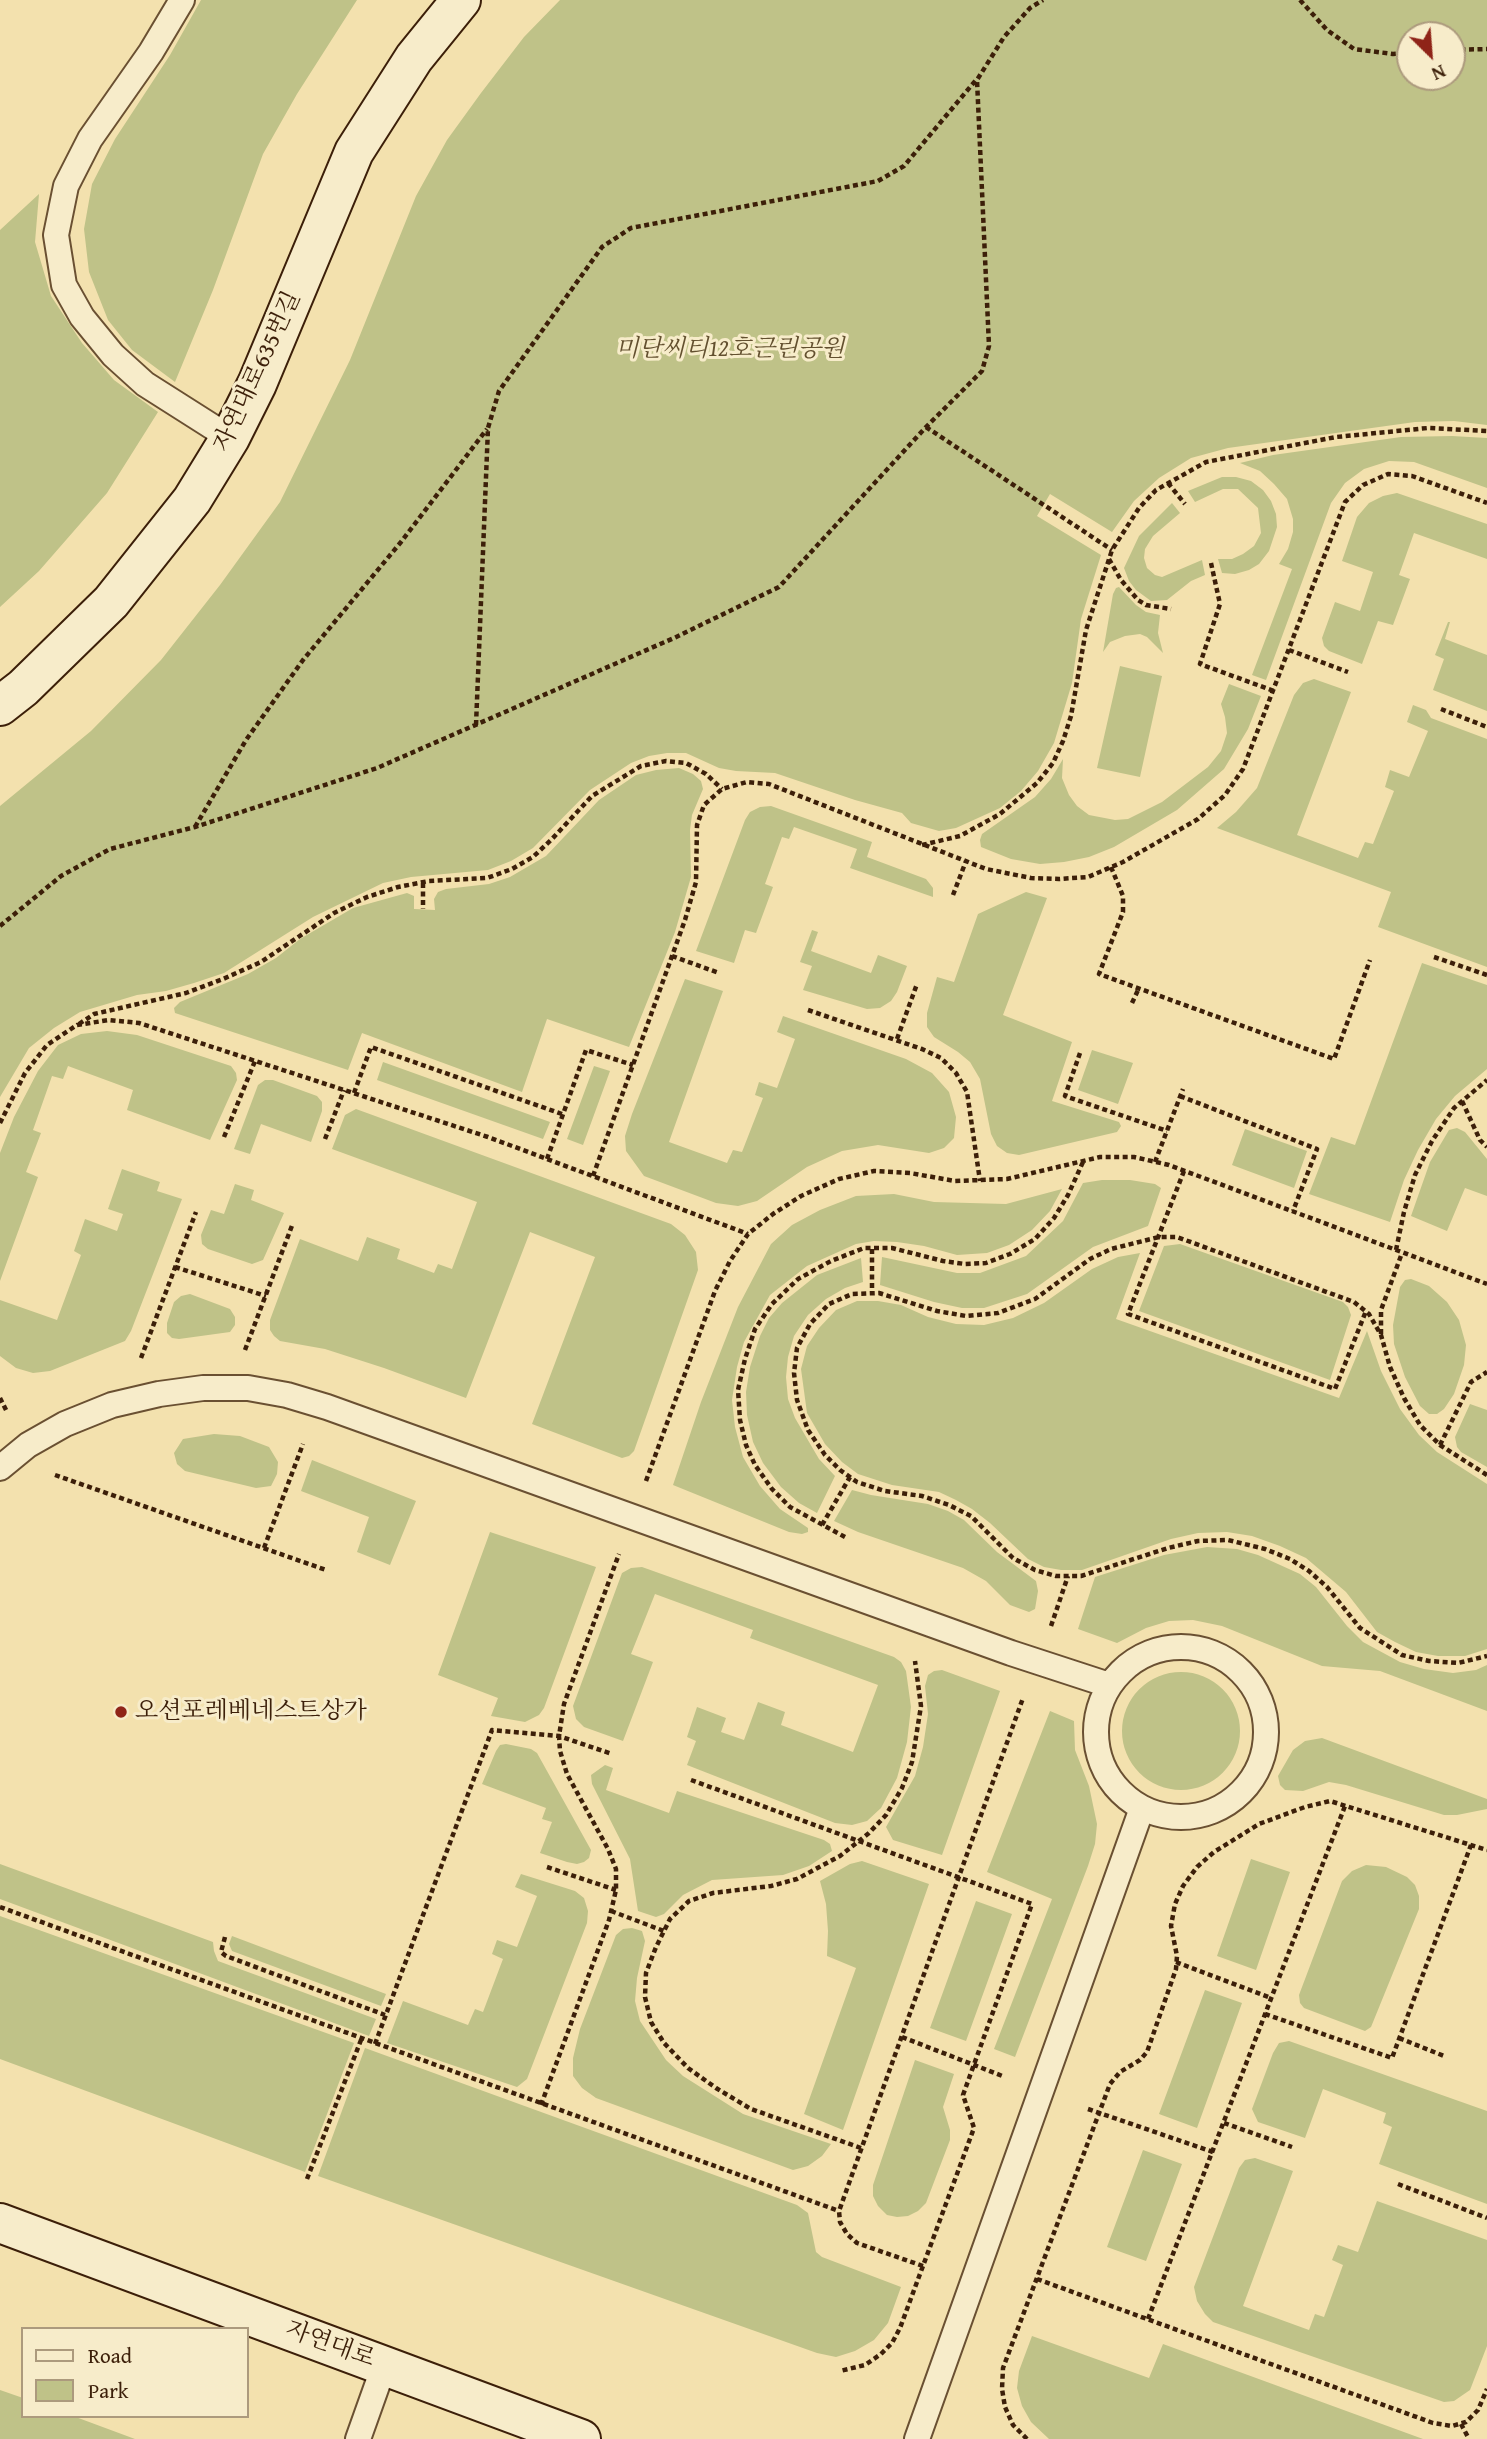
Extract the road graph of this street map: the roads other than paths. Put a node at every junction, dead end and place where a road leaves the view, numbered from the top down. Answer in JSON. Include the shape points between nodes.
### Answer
{"nodes":[{"id":1,"x":182,"y":0,"type":"edge"},
{"id":2,"x":461,"y":0,"type":"edge"},
{"id":3,"x":230,"y":438,"type":"junction"},
{"id":4,"x":0,"y":706,"type":"edge"},
{"id":5,"x":0,"y":1468,"type":"edge"},
{"id":6,"x":1109,"y":1685,"type":"junction"},
{"id":7,"x":1142,"y":1808,"type":"junction"},
{"id":8,"x":0,"y":2223,"type":"edge"},
{"id":9,"x":384,"y":2366,"type":"junction"},
{"id":10,"x":358,"y":2439,"type":"edge"},
{"id":11,"x":581,"y":2439,"type":"edge"},
{"id":12,"x":917,"y":2439,"type":"edge"}],
"edges":[{"from":1,"to":3,"type":"lane","via":[[90,139],[66,186],[56,235],[64,285],[82,317],[113,355],[145,384]]},
{"from":2,"to":3,"type":"street","name":"자연대로635번길","via":[[414,58],[355,152]]},
{"from":3,"to":4,"type":"street","name":"자연대로635번길","via":[[192,500],[111,602]]},
{"from":5,"to":6,"type":"lane","via":[[65,1424],[113,1405],[203,1388],[248,1388],[287,1395]]},
{"from":6,"to":7,"type":"lane","via":[[1097,1712],[1095,1740],[1102,1767],[1118,1791]]},
{"from":6,"to":7,"type":"lane","via":[[1128,1664],[1153,1651],[1194,1648],[1233,1662],[1252,1683],[1264,1708],[1267,1735],[1261,1762],[1247,1788],[1224,1806],[1198,1816],[1169,1817]]},
{"from":7,"to":12,"type":"lane"},
{"from":8,"to":9,"type":"street","name":"자연대로"},
{"from":9,"to":10,"type":"lane"},
{"from":9,"to":11,"type":"street","name":"자연대로"}]}
